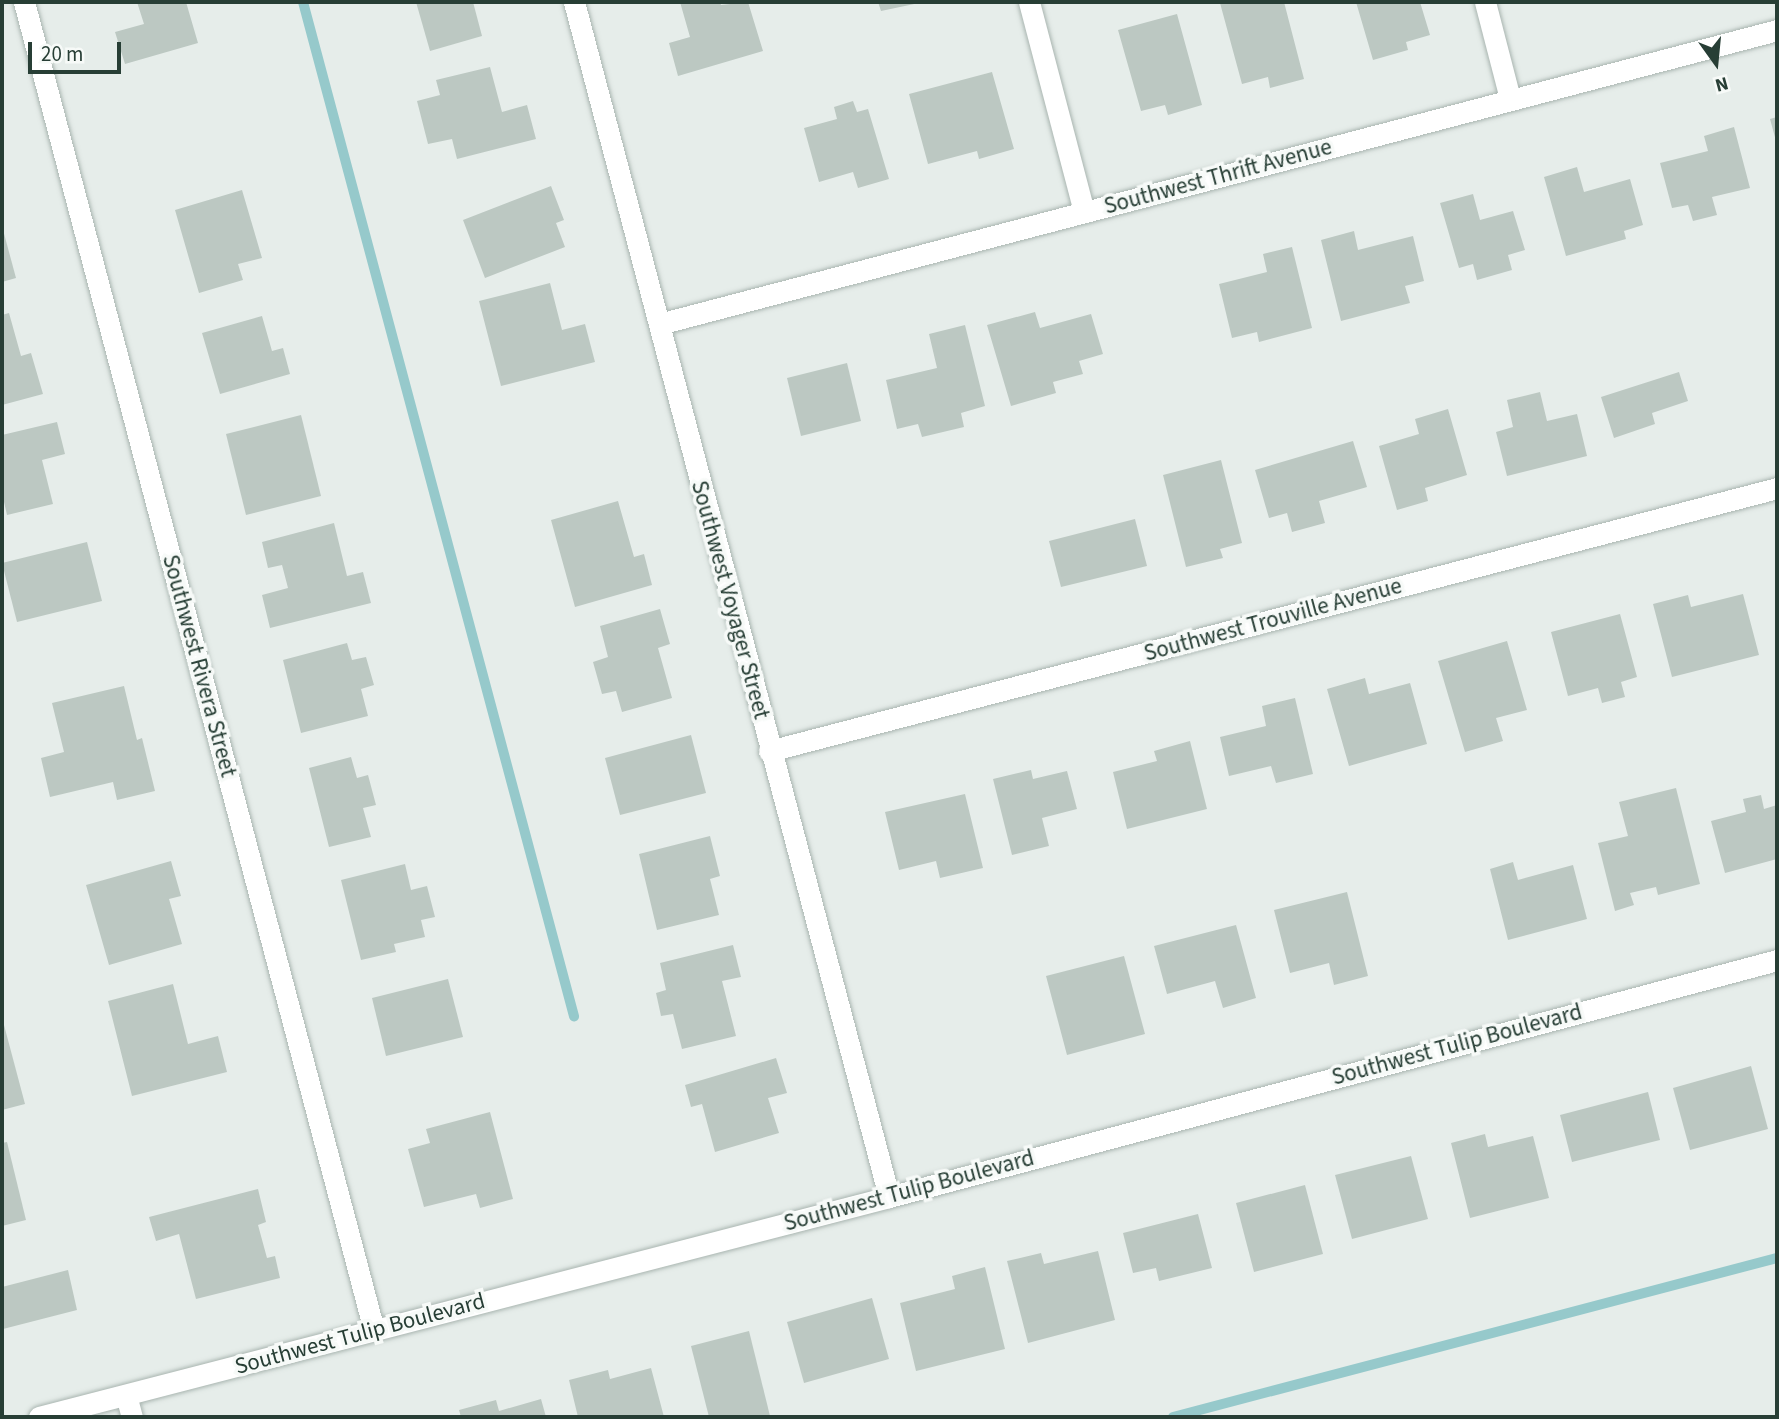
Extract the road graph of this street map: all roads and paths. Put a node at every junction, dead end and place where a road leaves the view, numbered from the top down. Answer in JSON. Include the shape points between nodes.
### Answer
{"nodes":[{"id":1,"x":24,"y":2,"type":"edge"},
{"id":2,"x":574,"y":2,"type":"edge"},
{"id":3,"x":1029,"y":2,"type":"edge"},
{"id":4,"x":1485,"y":2,"type":"edge"},
{"id":5,"x":1777,"y":30,"type":"edge"},
{"id":6,"x":1510,"y":99,"type":"junction"},
{"id":7,"x":1084,"y":212,"type":"junction"},
{"id":8,"x":659,"y":324,"type":"junction"},
{"id":9,"x":1777,"y":488,"type":"edge"},
{"id":10,"x":769,"y":751,"type":"junction"},
{"id":11,"x":1777,"y":960,"type":"edge"},
{"id":12,"x":888,"y":1198,"type":"junction"},
{"id":13,"x":374,"y":1331,"type":"junction"},
{"id":14,"x":126,"y":1395,"type":"junction"},
{"id":15,"x":39,"y":1417,"type":"edge"},
{"id":16,"x":132,"y":1417,"type":"edge"}],
"edges":[{"from":1,"to":13,"type":"street","name":"Southwest Rivera Street"},
{"from":2,"to":8,"type":"street","name":"Southwest Voyager Street"},
{"from":3,"to":7,"type":"street"},
{"from":4,"to":6,"type":"street"},
{"from":5,"to":6,"type":"street","name":"Southwest Thrift Avenue"},
{"from":6,"to":7,"type":"street","name":"Southwest Thrift Avenue"},
{"from":7,"to":8,"type":"street","name":"Southwest Thrift Avenue"},
{"from":8,"to":10,"type":"street","name":"Southwest Voyager Street"},
{"from":9,"to":10,"type":"street","name":"Southwest Trouville Avenue"},
{"from":10,"to":12,"type":"street","name":"Southwest Voyager Street"},
{"from":11,"to":12,"type":"street","name":"Southwest Tulip Boulevard"},
{"from":12,"to":13,"type":"street","name":"Southwest Tulip Boulevard"},
{"from":13,"to":14,"type":"street","name":"Southwest Tulip Boulevard"},
{"from":14,"to":15,"type":"street","name":"Southwest Tulip Boulevard"},
{"from":14,"to":16,"type":"street"}]}
